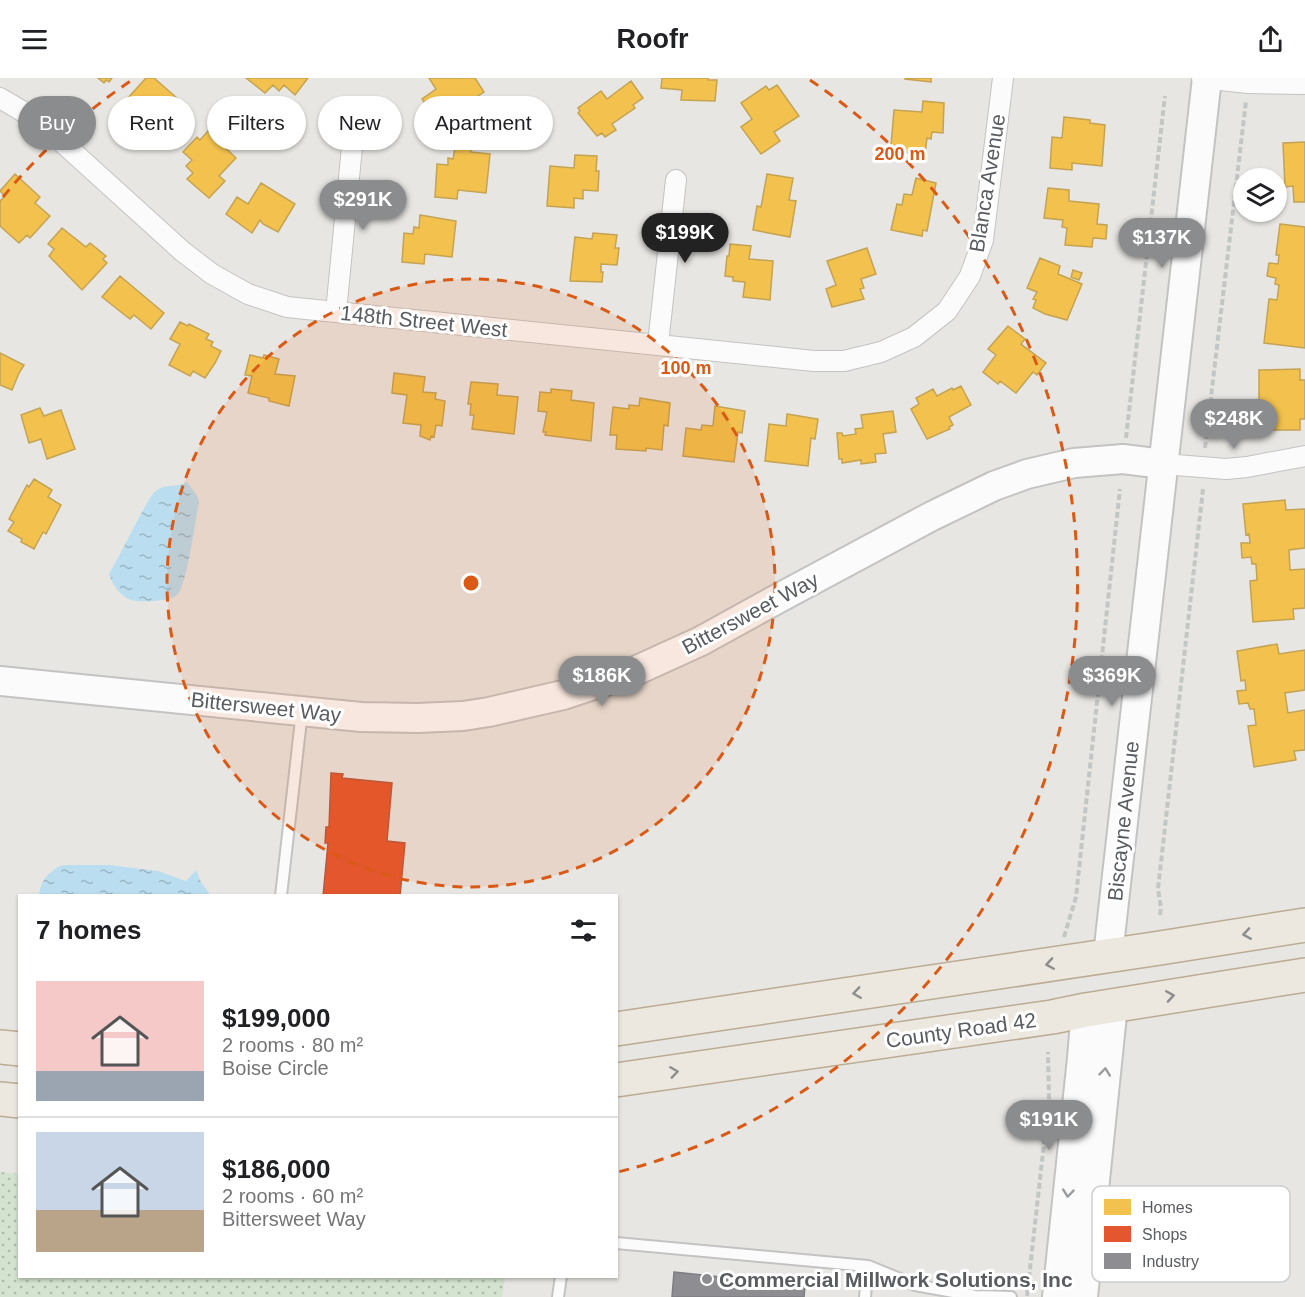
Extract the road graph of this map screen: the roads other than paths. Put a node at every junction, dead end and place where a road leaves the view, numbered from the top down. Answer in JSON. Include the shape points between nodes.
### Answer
{"nodes":[{"id":1,"x":1003,"y":78,"type":"edge"},
{"id":2,"x":1202,"y":78,"type":"edge"},
{"id":3,"x":1207,"y":78,"type":"edge"},
{"id":4,"x":1305,"y":84,"type":"edge"},
{"id":5,"x":0,"y":98,"type":"edge"},
{"id":6,"x":352,"y":150,"type":"edge"},
{"id":7,"x":676,"y":180,"type":"dead end"},
{"id":8,"x":336,"y":312,"type":"junction"},
{"id":9,"x":914,"y":337,"type":"joint"},
{"id":10,"x":657,"y":344,"type":"junction"},
{"id":11,"x":1305,"y":456,"type":"edge"},
{"id":12,"x":1163,"y":464,"type":"junction"},
{"id":13,"x":0,"y":681,"type":"edge"},
{"id":14,"x":302,"y":711,"type":"junction"},
{"id":15,"x":281,"y":894,"type":"edge"},
{"id":16,"x":1305,"y":925,"type":"edge"},
{"id":17,"x":1108,"y":955,"type":"junction"},
{"id":18,"x":1305,"y":975,"type":"edge"},
{"id":19,"x":1099,"y":1008,"type":"junction"},
{"id":20,"x":618,"y":1029,"type":"edge"},
{"id":21,"x":0,"y":1047,"type":"edge"},
{"id":22,"x":18,"y":1049,"type":"edge"},
{"id":23,"x":618,"y":1080,"type":"edge"},
{"id":24,"x":0,"y":1099,"type":"edge"},
{"id":25,"x":18,"y":1101,"type":"edge"},
{"id":26,"x":618,"y":1242,"type":"edge"},
{"id":27,"x":868,"y":1266,"type":"junction"},
{"id":28,"x":561,"y":1278,"type":"edge"},
{"id":29,"x":558,"y":1297,"type":"edge"},
{"id":30,"x":865,"y":1297,"type":"edge"},
{"id":31,"x":1011,"y":1297,"type":"edge"},
{"id":32,"x":1057,"y":1297,"type":"edge"},
{"id":33,"x":1083,"y":1297,"type":"edge"}],
"edges":[{"from":1,"to":9,"type":"street","name":"Blanca Avenue","via":[[983,240],[970,276],[947,311]]},
{"from":2,"to":3,"type":"street"},
{"from":3,"to":4,"type":"street"},
{"from":3,"to":12,"type":"street","name":"Biscayne Avenue"},
{"from":5,"to":8,"type":"street","name":"148th Street West","via":[[53,134],[212,274],[248,294],[288,307]]},
{"from":6,"to":8,"type":"street"},
{"from":7,"to":10,"type":"street"},
{"from":8,"to":10,"type":"street","name":"148th Street West"},
{"from":9,"to":10,"type":"street","name":"148th Street West","via":[[881,352],[844,361]]},
{"from":11,"to":12,"type":"street","name":"Bittersweet Way","via":[[1226,469]]},
{"from":12,"to":14,"type":"street","name":"Bittersweet Way","via":[[1123,459],[1074,463],[994,486],[701,641],[633,672],[563,695],[489,712],[429,718]]},
{"from":12,"to":17,"type":"street","name":"Biscayne Avenue"},
{"from":13,"to":14,"type":"street","name":"Bittersweet Way"},
{"from":14,"to":15,"type":"lane"},
{"from":16,"to":17,"type":"highway","one_way":true},
{"from":17,"to":20,"type":"highway","one_way":true},
{"from":19,"to":18,"type":"highway","name":"County Road 42","one_way":true},
{"from":23,"to":19,"type":"highway","name":"County Road 42","one_way":true},
{"from":19,"to":32,"type":"street","one_way":true,"via":[[1082,1058]]},
{"from":33,"to":19,"type":"street","one_way":true},
{"from":21,"to":22,"type":"highway"},
{"from":24,"to":25,"type":"highway"},
{"from":26,"to":27,"type":"lane"},
{"from":27,"to":30,"type":"lane"},
{"from":27,"to":31,"type":"lane","via":[[915,1285],[975,1296]]},
{"from":28,"to":29,"type":"lane"}]}
